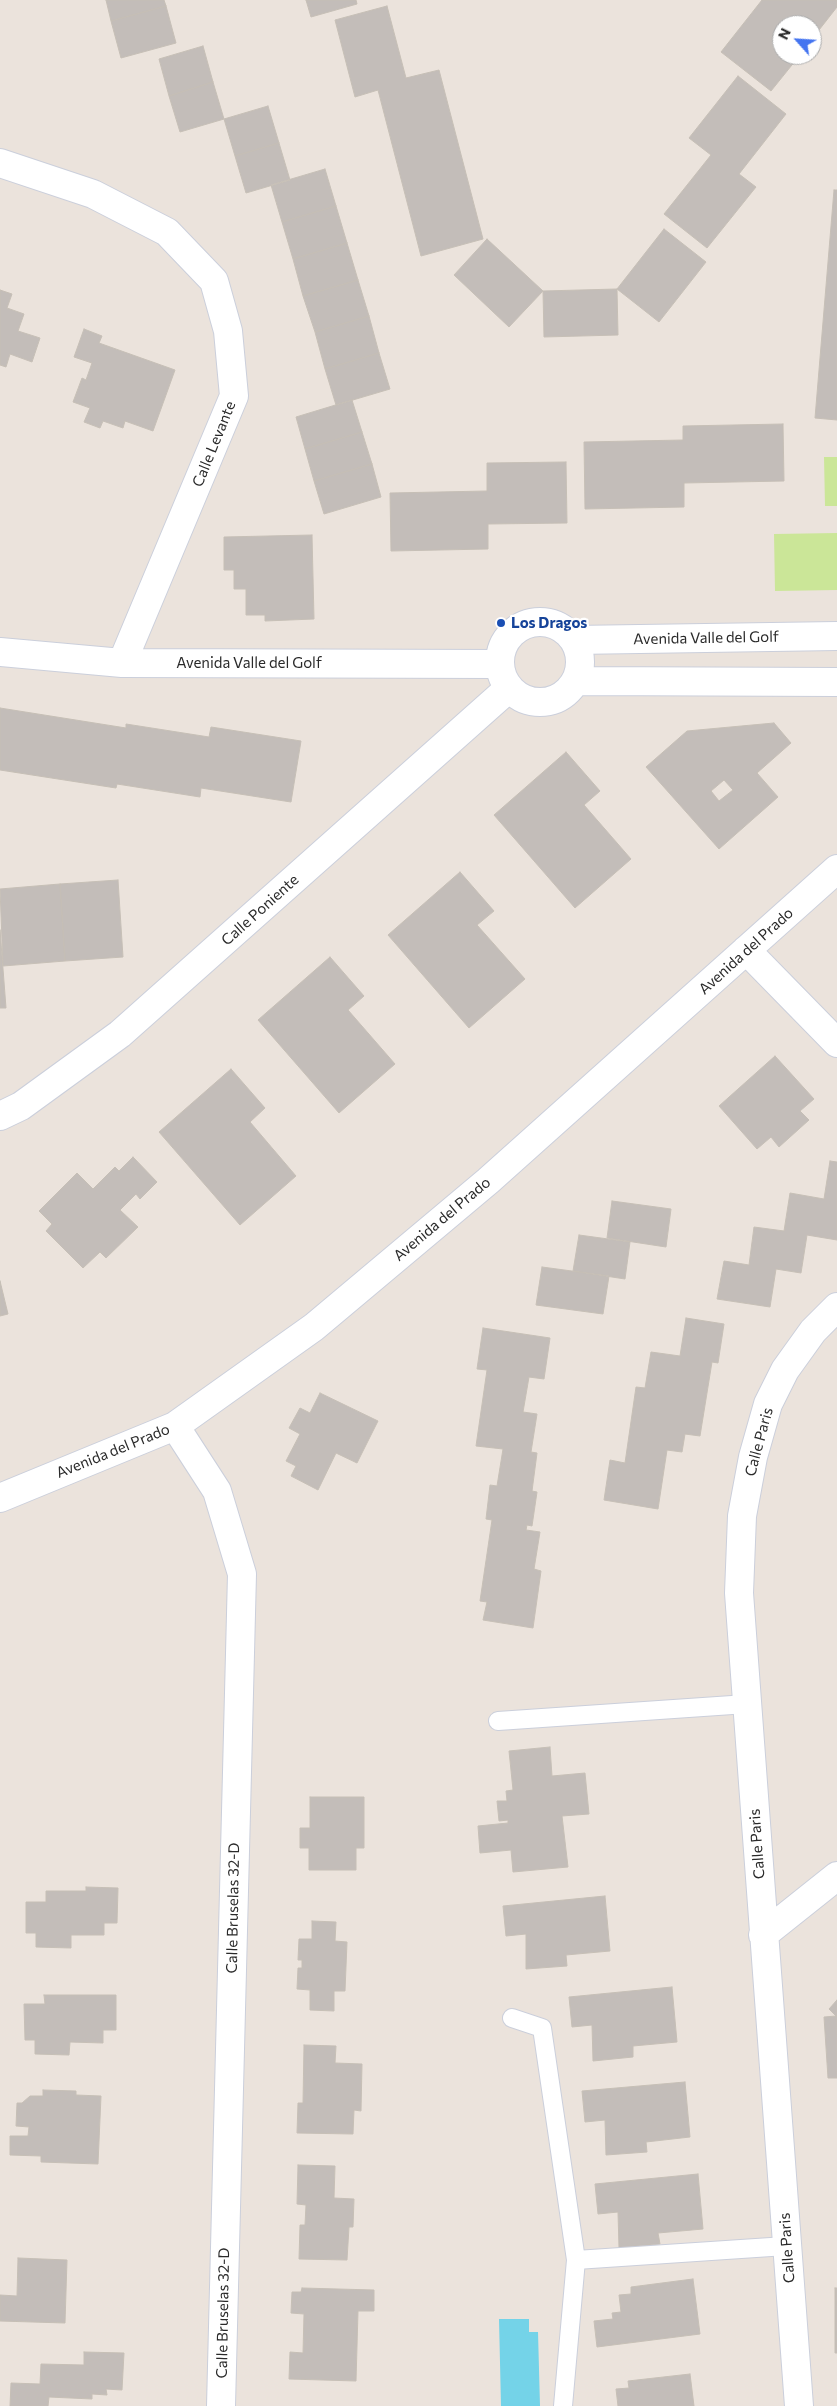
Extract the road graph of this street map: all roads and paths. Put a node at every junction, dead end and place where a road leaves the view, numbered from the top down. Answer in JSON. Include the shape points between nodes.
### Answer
{"nodes":[{"id":1,"x":0,"y":163,"type":"edge"},
{"id":2,"x":837,"y":636,"type":"edge"},
{"id":3,"x":574,"y":640,"type":"junction"},
{"id":4,"x":0,"y":652,"type":"edge"},
{"id":5,"x":122,"y":663,"type":"junction"},
{"id":6,"x":499,"y":664,"type":"junction"},
{"id":7,"x":576,"y":681,"type":"junction"},
{"id":8,"x":837,"y":682,"type":"edge"},
{"id":9,"x":508,"y":689,"type":"junction"},
{"id":10,"x":837,"y":870,"type":"edge"},
{"id":11,"x":746,"y":950,"type":"junction"},
{"id":12,"x":837,"y":1043,"type":"edge"},
{"id":13,"x":0,"y":1116,"type":"edge"},
{"id":14,"x":837,"y":1307,"type":"edge"},
{"id":15,"x":175,"y":1426,"type":"junction"},
{"id":16,"x":0,"y":1498,"type":"edge"},
{"id":17,"x":747,"y":1704,"type":"junction"},
{"id":18,"x":498,"y":1721,"type":"dead end"},
{"id":19,"x":837,"y":1876,"type":"edge"},
{"id":20,"x":763,"y":1935,"type":"junction"},
{"id":21,"x":512,"y":2018,"type":"dead end"},
{"id":22,"x":786,"y":2246,"type":"junction"},
{"id":23,"x":576,"y":2260,"type":"junction"},
{"id":24,"x":221,"y":2406,"type":"edge"},
{"id":25,"x":563,"y":2406,"type":"edge"},
{"id":26,"x":799,"y":2406,"type":"edge"}],
"edges":[{"from":1,"to":5,"type":"street","name":"Calle Levante","via":[[93,194],[167,232],[214,281],[228,331],[234,396]]},
{"from":2,"to":3,"type":"street","name":"Avenida Valle del Golf"},
{"from":3,"to":6,"type":"street","via":[[559,626],[538,621],[518,627],[504,643]]},
{"from":3,"to":7,"type":"street","via":[[580,653]]},
{"from":4,"to":5,"type":"street","name":"Avenida Valle del Golf"},
{"from":5,"to":6,"type":"street","name":"Avenida Valle del Golf"},
{"from":6,"to":9,"type":"street"},
{"from":7,"to":8,"type":"street"},
{"from":7,"to":9,"type":"street","via":[[566,694],[552,702],[536,703],[520,698]]},
{"from":9,"to":13,"type":"street","name":"Calle Poniente","via":[[120,1034],[21,1106]]},
{"from":10,"to":11,"type":"street","name":"Avenida del Prado"},
{"from":11,"to":12,"type":"street"},
{"from":11,"to":15,"type":"street","name":"Avenida del Prado","via":[[488,1181],[314,1327]]},
{"from":14,"to":17,"type":"street","name":"Calle Paris","via":[[813,1331],[785,1370],[768,1404],[753,1457],[742,1516],[739,1593]]},
{"from":15,"to":16,"type":"street","name":"Avenida del Prado"},
{"from":15,"to":24,"type":"street","name":"Calle Bruselas 32-D","via":[[217,1491],[242,1574]]},
{"from":17,"to":18,"type":"lane"},
{"from":17,"to":20,"type":"street","name":"Calle Paris"},
{"from":19,"to":20,"type":"street"},
{"from":20,"to":22,"type":"street","name":"Calle Paris"},
{"from":21,"to":23,"type":"lane","via":[[542,2028]]},
{"from":22,"to":23,"type":"lane"},
{"from":22,"to":26,"type":"street","name":"Calle Paris"},
{"from":23,"to":25,"type":"lane"}]}
